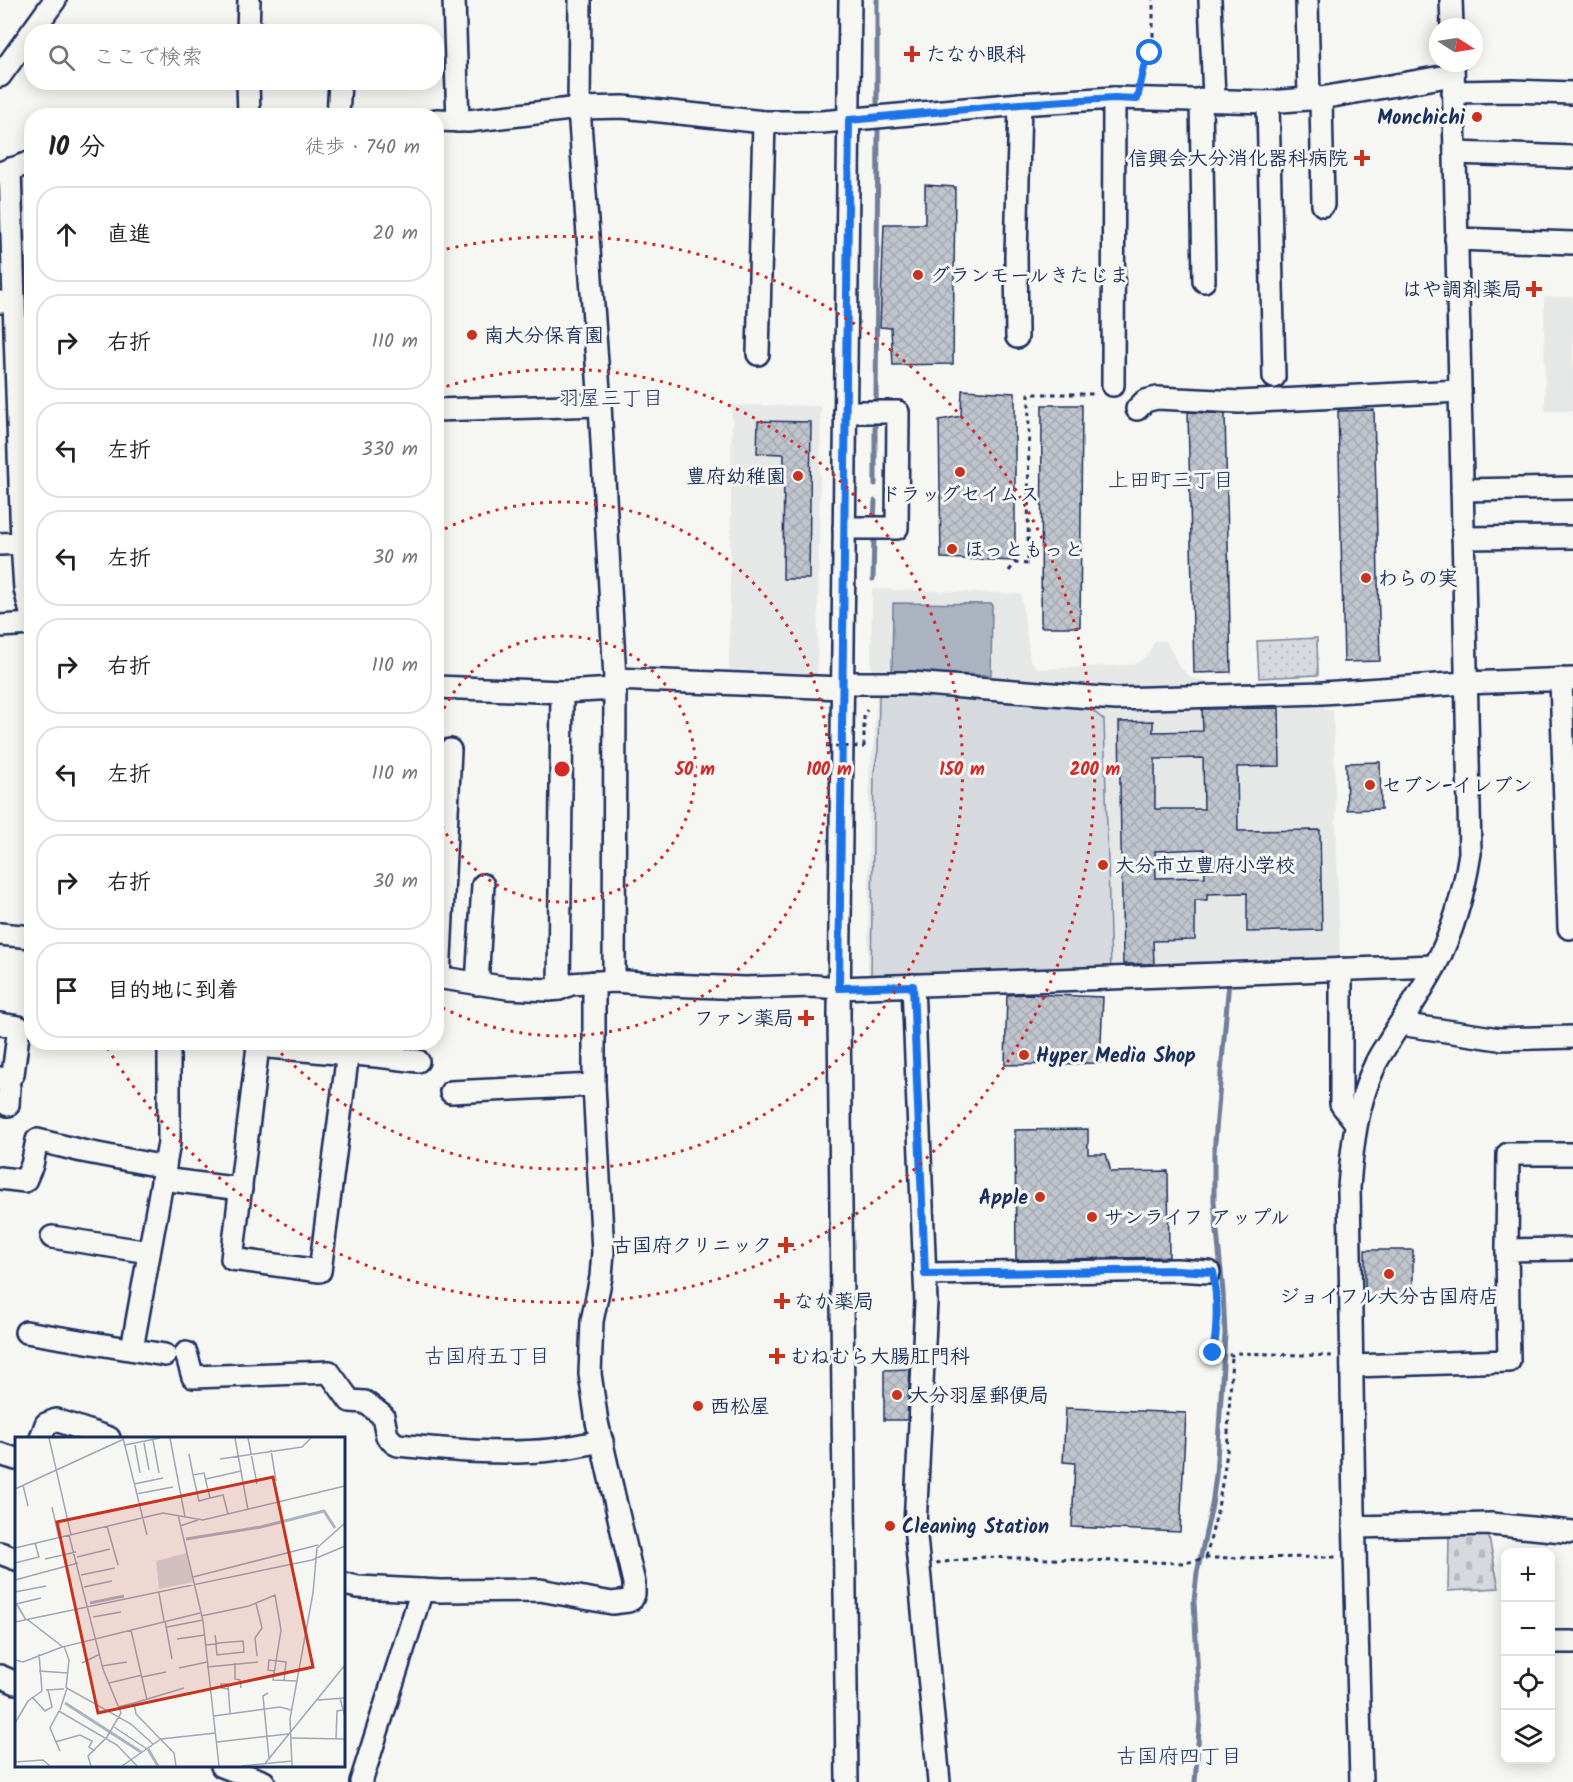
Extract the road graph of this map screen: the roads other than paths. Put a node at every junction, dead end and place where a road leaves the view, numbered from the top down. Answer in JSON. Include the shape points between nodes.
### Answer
{"nodes":[{"id":1,"x":55,"y":0,"type":"edge"},
{"id":2,"x":249,"y":0,"type":"edge"},
{"id":3,"x":454,"y":0,"type":"edge"},
{"id":4,"x":580,"y":0,"type":"edge"},
{"id":5,"x":850,"y":0,"type":"edge"},
{"id":6,"x":1210,"y":0,"type":"edge"},
{"id":7,"x":1307,"y":0,"type":"edge"},
{"id":8,"x":1451,"y":0,"type":"edge"},
{"id":9,"x":1452,"y":18,"type":"edge"},
{"id":10,"x":38,"y":24,"type":"edge"},
{"id":11,"x":248,"y":24,"type":"edge"},
{"id":12,"x":24,"y":43,"type":"edge"},
{"id":13,"x":0,"y":76,"type":"edge"},
{"id":14,"x":1453,"y":77,"type":"edge"},
{"id":15,"x":248,"y":90,"type":"edge"},
{"id":16,"x":340,"y":90,"type":"edge"},
{"id":17,"x":1573,"y":93,"type":"edge"},
{"id":18,"x":1114,"y":98,"type":"junction"},
{"id":19,"x":1315,"y":98,"type":"junction"},
{"id":20,"x":1208,"y":99,"type":"junction"},
{"id":21,"x":1268,"y":102,"type":"junction"},
{"id":22,"x":1020,"y":104,"type":"junction"},
{"id":23,"x":249,"y":108,"type":"edge"},
{"id":24,"x":338,"y":108,"type":"edge"},
{"id":25,"x":579,"y":108,"type":"junction"},
{"id":26,"x":444,"y":120,"type":"edge"},
{"id":27,"x":849,"y":120,"type":"junction"},
{"id":28,"x":458,"y":121,"type":"junction"},
{"id":29,"x":764,"y":122,"type":"junction"},
{"id":30,"x":1455,"y":153,"type":"junction"},
{"id":31,"x":1573,"y":157,"type":"edge"},
{"id":32,"x":24,"y":165,"type":"edge"},
{"id":33,"x":5,"y":171,"type":"edge"},
{"id":34,"x":1323,"y":205,"type":"dead end"},
{"id":35,"x":1456,"y":239,"type":"junction"},
{"id":36,"x":1573,"y":243,"type":"edge"},
{"id":37,"x":1204,"y":281,"type":"dead end"},
{"id":38,"x":7,"y":301,"type":"edge"},
{"id":39,"x":1017,"y":337,"type":"dead end"},
{"id":40,"x":758,"y":354,"type":"dead end"},
{"id":41,"x":1274,"y":377,"type":"dead end"},
{"id":42,"x":1105,"y":390,"type":"road end"},
{"id":43,"x":1460,"y":391,"type":"junction"},
{"id":44,"x":600,"y":405,"type":"junction"},
{"id":45,"x":1137,"y":409,"type":"dead end"},
{"id":46,"x":444,"y":410,"type":"edge"},
{"id":47,"x":845,"y":412,"type":"junction"},
{"id":48,"x":17,"y":422,"type":"edge"},
{"id":49,"x":1573,"y":488,"type":"edge"},
{"id":50,"x":1462,"y":490,"type":"junction"},
{"id":51,"x":844,"y":528,"type":"junction"},
{"id":52,"x":1573,"y":537,"type":"edge"},
{"id":53,"x":1463,"y":538,"type":"junction"},
{"id":54,"x":22,"y":543,"type":"junction"},
{"id":55,"x":0,"y":544,"type":"edge"},
{"id":56,"x":24,"y":574,"type":"edge"},
{"id":57,"x":24,"y":624,"type":"edge"},
{"id":58,"x":0,"y":626,"type":"edge"},
{"id":59,"x":1567,"y":679,"type":"edge"},
{"id":60,"x":1466,"y":683,"type":"junction"},
{"id":61,"x":615,"y":684,"type":"junction"},
{"id":62,"x":842,"y":685,"type":"junction"},
{"id":63,"x":444,"y":687,"type":"edge"},
{"id":64,"x":562,"y":692,"type":"junction"},
{"id":65,"x":450,"y":750,"type":"dead end"},
{"id":66,"x":444,"y":864,"type":"edge"},
{"id":67,"x":483,"y":885,"type":"dead end"},
{"id":68,"x":1569,"y":928,"type":"dead end"},
{"id":69,"x":0,"y":934,"type":"edge"},
{"id":70,"x":24,"y":936,"type":"edge"},
{"id":71,"x":1435,"y":966,"type":"junction"},
{"id":72,"x":1341,"y":969,"type":"junction"},
{"id":73,"x":444,"y":978,"type":"edge"},
{"id":74,"x":604,"y":982,"type":"junction"},
{"id":75,"x":477,"y":984,"type":"junction"},
{"id":76,"x":913,"y":986,"type":"junction"},
{"id":77,"x":839,"y":988,"type":"junction"},
{"id":78,"x":559,"y":989,"type":"junction"},
{"id":79,"x":0,"y":1024,"type":"edge"},
{"id":80,"x":1400,"y":1024,"type":"junction"},
{"id":81,"x":1573,"y":1037,"type":"edge"},
{"id":82,"x":169,"y":1050,"type":"edge"},
{"id":83,"x":258,"y":1050,"type":"edge"},
{"id":84,"x":347,"y":1050,"type":"edge"},
{"id":85,"x":358,"y":1050,"type":"edge"},
{"id":86,"x":418,"y":1061,"type":"dead end"},
{"id":87,"x":3,"y":1079,"type":"edge"},
{"id":88,"x":594,"y":1085,"type":"junction"},
{"id":89,"x":451,"y":1092,"type":"dead end"},
{"id":90,"x":8,"y":1105,"type":"dead end"},
{"id":91,"x":1356,"y":1123,"type":"junction"},
{"id":92,"x":1573,"y":1154,"type":"edge"},
{"id":93,"x":164,"y":1173,"type":"junction"},
{"id":94,"x":0,"y":1178,"type":"edge"},
{"id":95,"x":241,"y":1189,"type":"junction"},
{"id":96,"x":52,"y":1236,"type":"dead end"},
{"id":97,"x":1573,"y":1249,"type":"edge"},
{"id":98,"x":1507,"y":1250,"type":"junction"},
{"id":99,"x":149,"y":1252,"type":"junction"},
{"id":100,"x":1209,"y":1272,"type":"road end"},
{"id":101,"x":925,"y":1274,"type":"junction"},
{"id":102,"x":26,"y":1332,"type":"dead end"},
{"id":103,"x":132,"y":1350,"type":"junction"},
{"id":104,"x":1347,"y":1361,"type":"junction"},
{"id":105,"x":41,"y":1437,"type":"edge"},
{"id":106,"x":107,"y":1437,"type":"edge"},
{"id":107,"x":602,"y":1441,"type":"junction"},
{"id":108,"x":0,"y":1454,"type":"edge"},
{"id":109,"x":15,"y":1459,"type":"edge"},
{"id":110,"x":1354,"y":1527,"type":"junction"},
{"id":111,"x":1573,"y":1532,"type":"edge"},
{"id":112,"x":0,"y":1553,"type":"edge"},
{"id":113,"x":15,"y":1559,"type":"edge"},
{"id":114,"x":345,"y":1584,"type":"edge"},
{"id":115,"x":422,"y":1590,"type":"junction"},
{"id":116,"x":1555,"y":1642,"type":"edge"},
{"id":117,"x":1573,"y":1642,"type":"edge"},
{"id":118,"x":0,"y":1676,"type":"edge"},
{"id":119,"x":15,"y":1683,"type":"edge"},
{"id":120,"x":225,"y":1767,"type":"edge"},
{"id":121,"x":264,"y":1782,"type":"edge"},
{"id":122,"x":362,"y":1782,"type":"edge"},
{"id":123,"x":847,"y":1782,"type":"edge"},
{"id":124,"x":939,"y":1782,"type":"edge"},
{"id":125,"x":1361,"y":1782,"type":"edge"}],
"edges":[{"from":1,"to":10,"type":"street"},
{"from":2,"to":11,"type":"street"},
{"from":3,"to":28,"type":"street"},
{"from":4,"to":25,"type":"street"},
{"from":5,"to":27,"type":"street"},
{"from":6,"to":20,"type":"street"},
{"from":7,"to":19,"type":"street"},
{"from":8,"to":9,"type":"street"},
{"from":12,"to":13,"type":"street"},
{"from":14,"to":17,"type":"street","via":[[1513,91]]},
{"from":14,"to":19,"type":"street"},
{"from":14,"to":30,"type":"street"},
{"from":15,"to":23,"type":"street"},
{"from":16,"to":24,"type":"street"},
{"from":18,"to":20,"type":"street"},
{"from":18,"to":22,"type":"street"},
{"from":18,"to":42,"type":"street"},
{"from":19,"to":21,"type":"street"},
{"from":19,"to":34,"type":"street"},
{"from":20,"to":21,"type":"street"},
{"from":20,"to":37,"type":"street"},
{"from":21,"to":41,"type":"street"},
{"from":22,"to":27,"type":"street"},
{"from":22,"to":39,"type":"street"},
{"from":25,"to":28,"type":"street"},
{"from":25,"to":29,"type":"street","via":[[623,107]]},
{"from":25,"to":44,"type":"street"},
{"from":26,"to":28,"type":"street"},
{"from":27,"to":29,"type":"street"},
{"from":27,"to":47,"type":"street"},
{"from":29,"to":40,"type":"street"},
{"from":30,"to":31,"type":"street"},
{"from":30,"to":35,"type":"street"},
{"from":32,"to":33,"type":"street"},
{"from":33,"to":38,"type":"street"},
{"from":35,"to":36,"type":"street"},
{"from":35,"to":43,"type":"street"},
{"from":38,"to":48,"type":"street"},
{"from":43,"to":45,"type":"street","via":[[1239,402],[1157,398],[1145,401]]},
{"from":43,"to":50,"type":"street"},
{"from":44,"to":46,"type":"street"},
{"from":44,"to":61,"type":"street"},
{"from":47,"to":51,"type":"street"},
{"from":47,"to":51,"type":"street","via":[[898,412],[898,517],[897,528]]},
{"from":48,"to":54,"type":"street"},
{"from":49,"to":50,"type":"street"},
{"from":50,"to":53,"type":"street"},
{"from":51,"to":62,"type":"street"},
{"from":52,"to":53,"type":"street"},
{"from":53,"to":60,"type":"street"},
{"from":54,"to":55,"type":"street"},
{"from":54,"to":56,"type":"street"},
{"from":57,"to":58,"type":"street"},
{"from":59,"to":60,"type":"street"},
{"from":59,"to":68,"type":"street"},
{"from":60,"to":62,"type":"street","via":[[1323,693],[1116,699],[912,683]]},
{"from":60,"to":71,"type":"street","via":[[1470,853],[1458,908]]},
{"from":61,"to":62,"type":"street"},
{"from":61,"to":64,"type":"street"},
{"from":61,"to":74,"type":"street"},
{"from":62,"to":77,"type":"street"},
{"from":63,"to":64,"type":"street"},
{"from":64,"to":78,"type":"street"},
{"from":65,"to":66,"type":"street"},
{"from":67,"to":75,"type":"street"},
{"from":69,"to":70,"type":"street"},
{"from":71,"to":72,"type":"street"},
{"from":71,"to":80,"type":"street"},
{"from":72,"to":76,"type":"street"},
{"from":72,"to":91,"type":"street","via":[[1341,1104]]},
{"from":73,"to":75,"type":"street"},
{"from":74,"to":77,"type":"street"},
{"from":74,"to":78,"type":"street","via":[[571,984]]},
{"from":74,"to":88,"type":"street"},
{"from":75,"to":78,"type":"street"},
{"from":76,"to":77,"type":"street"},
{"from":76,"to":101,"type":"street"},
{"from":77,"to":123,"type":"street"},
{"from":79,"to":87,"type":"street","via":[[19,1028],[13,1074]]},
{"from":80,"to":81,"type":"street","via":[[1499,1039]]},
{"from":80,"to":91,"type":"street","via":[[1376,1062]]},
{"from":82,"to":93,"type":"street","via":[[170,1125]]},
{"from":83,"to":95,"type":"street"},
{"from":84,"to":95,"type":"street","via":[[320,1271],[232,1260]]},
{"from":85,"to":86,"type":"street"},
{"from":87,"to":90,"type":"street","via":[[9,1087]]},
{"from":88,"to":89,"type":"street"},
{"from":88,"to":107,"type":"street","via":[[603,1252],[589,1364]]},
{"from":91,"to":104,"type":"street","via":[[1349,1188]]},
{"from":92,"to":98,"type":"street","via":[[1508,1154]]},
{"from":93,"to":94,"type":"street","via":[[37,1140],[25,1181]]},
{"from":93,"to":95,"type":"street"},
{"from":93,"to":99,"type":"street"},
{"from":96,"to":99,"type":"street"},
{"from":97,"to":98,"type":"street"},
{"from":98,"to":104,"type":"street","via":[[1509,1360]]},
{"from":99,"to":103,"type":"street"},
{"from":100,"to":101,"type":"street"},
{"from":101,"to":124,"type":"street","via":[[915,1526]]},
{"from":102,"to":103,"type":"street"},
{"from":103,"to":107,"type":"street","via":[[176,1354],[193,1377],[329,1372],[350,1401],[365,1402],[383,1416],[389,1440],[398,1445],[459,1451],[534,1451]]},
{"from":104,"to":110,"type":"street"},
{"from":105,"to":106,"type":"street","via":[[46,1424],[56,1420]]},
{"from":107,"to":115,"type":"street","via":[[634,1583],[632,1599],[612,1603],[540,1590]]},
{"from":108,"to":109,"type":"street"},
{"from":110,"to":111,"type":"street","via":[[1491,1524]]},
{"from":110,"to":125,"type":"street"},
{"from":112,"to":113,"type":"street"},
{"from":114,"to":115,"type":"street"},
{"from":115,"to":122,"type":"street"},
{"from":116,"to":117,"type":"street"},
{"from":118,"to":119,"type":"street"},
{"from":120,"to":121,"type":"street"}]}
